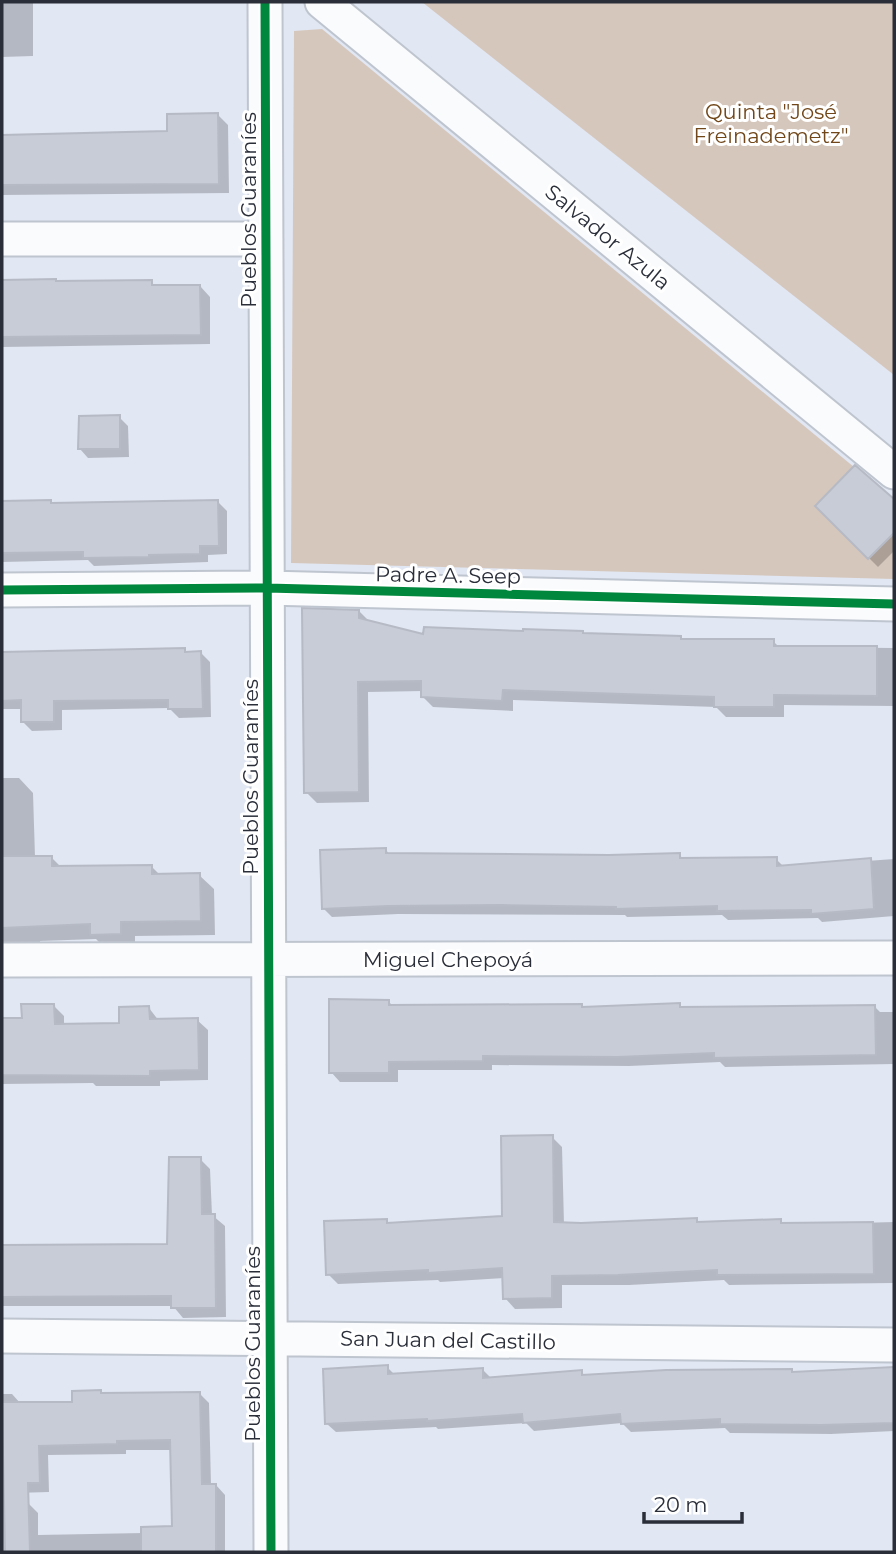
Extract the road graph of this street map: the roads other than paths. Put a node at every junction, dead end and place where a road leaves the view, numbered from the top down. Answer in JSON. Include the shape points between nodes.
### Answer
{"nodes":[{"id":1,"x":265,"y":2,"type":"edge"},
{"id":2,"x":321,"y":2,"type":"edge"},
{"id":3,"x":2,"y":239,"type":"edge"},
{"id":4,"x":266,"y":239,"type":"junction"},
{"id":5,"x":894,"y":472,"type":"edge"},
{"id":6,"x":267,"y":588,"type":"junction"},
{"id":7,"x":2,"y":590,"type":"edge"},
{"id":8,"x":894,"y":604,"type":"edge"},
{"id":9,"x":894,"y":958,"type":"edge"},
{"id":10,"x":2,"y":960,"type":"edge"},
{"id":11,"x":269,"y":960,"type":"junction"},
{"id":12,"x":2,"y":1336,"type":"edge"},
{"id":13,"x":270,"y":1339,"type":"junction"},
{"id":14,"x":894,"y":1345,"type":"edge"},
{"id":15,"x":271,"y":1552,"type":"edge"}],
"edges":[{"from":1,"to":4,"type":"street","name":"Pueblos Guaraníes"},
{"from":2,"to":5,"type":"street","name":"Salvador Azula"},
{"from":3,"to":4,"type":"street"},
{"from":4,"to":6,"type":"street","name":"Pueblos Guaraníes"},
{"from":6,"to":7,"type":"street","name":"Padre A. Seep"},
{"from":6,"to":8,"type":"street","name":"Padre A. Seep"},
{"from":6,"to":11,"type":"street","name":"Pueblos Guaraníes"},
{"from":9,"to":11,"type":"street","name":"Miguel Chepoyá"},
{"from":10,"to":11,"type":"street","name":"Miguel Chepoyá"},
{"from":11,"to":13,"type":"street","name":"Pueblos Guaraníes"},
{"from":12,"to":13,"type":"street","name":"San Juan del Castillo"},
{"from":13,"to":14,"type":"street","name":"San Juan del Castillo"},
{"from":13,"to":15,"type":"street","name":"Pueblos Guaraníes"}]}
